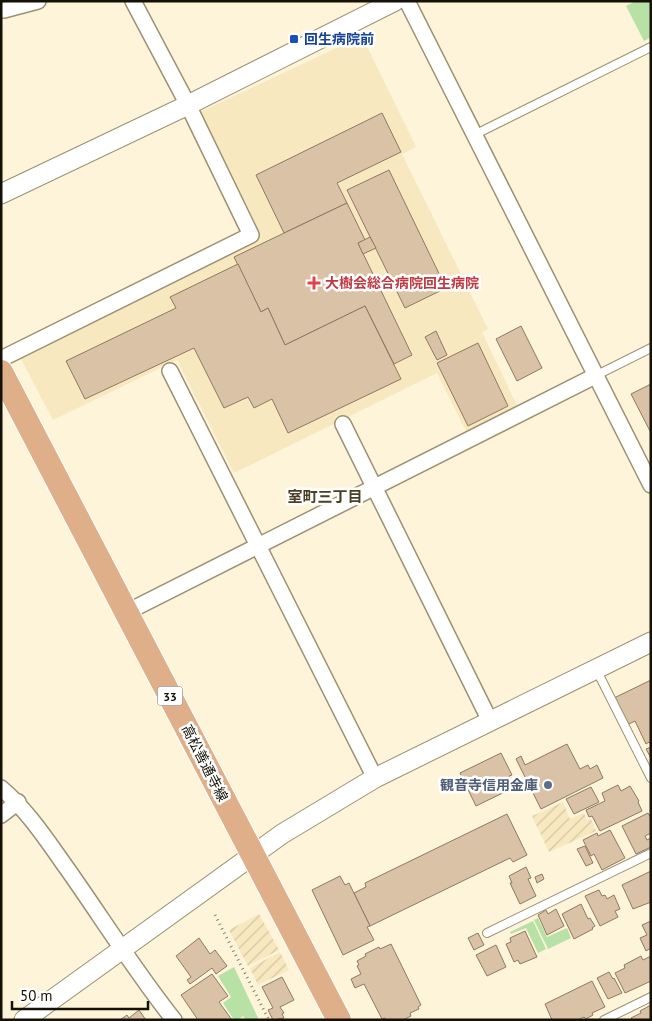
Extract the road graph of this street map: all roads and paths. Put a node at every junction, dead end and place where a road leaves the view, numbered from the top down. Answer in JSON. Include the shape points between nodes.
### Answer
{"nodes":[{"id":1,"x":38,"y":1,"type":"edge"},
{"id":2,"x":133,"y":1,"type":"edge"},
{"id":3,"x":395,"y":1,"type":"edge"},
{"id":4,"x":407,"y":1,"type":"edge"},
{"id":5,"x":4,"y":10,"type":"dead end"},
{"id":6,"x":651,"y":48,"type":"edge"},
{"id":7,"x":188,"y":105,"type":"junction"},
{"id":8,"x":474,"y":135,"type":"junction"},
{"id":9,"x":1,"y":194,"type":"edge"},
{"id":10,"x":651,"y":348,"type":"edge"},
{"id":11,"x":1,"y":359,"type":"edge"},
{"id":12,"x":170,"y":371,"type":"dead end"},
{"id":13,"x":1,"y":372,"type":"edge"},
{"id":14,"x":595,"y":376,"type":"junction"},
{"id":15,"x":343,"y":424,"type":"dead end"},
{"id":16,"x":651,"y":485,"type":"edge"},
{"id":17,"x":375,"y":488,"type":"junction"},
{"id":18,"x":258,"y":546,"type":"junction"},
{"id":19,"x":127,"y":612,"type":"junction"},
{"id":20,"x":651,"y":642,"type":"edge"},
{"id":21,"x":596,"y":669,"type":"junction"},
{"id":22,"x":490,"y":721,"type":"junction"},
{"id":23,"x":375,"y":778,"type":"junction"},
{"id":24,"x":651,"y":778,"type":"edge"},
{"id":25,"x":1,"y":788,"type":"edge"},
{"id":26,"x":18,"y":802,"type":"junction"},
{"id":27,"x":1,"y":815,"type":"edge"},
{"id":28,"x":651,"y":853,"type":"edge"},
{"id":29,"x":252,"y":854,"type":"junction"},
{"id":30,"x":215,"y":915,"type":"dead end"},
{"id":31,"x":487,"y":933,"type":"dead end"},
{"id":32,"x":122,"y":950,"type":"junction"},
{"id":33,"x":651,"y":997,"type":"edge"},
{"id":34,"x":24,"y":1020,"type":"edge"},
{"id":35,"x":174,"y":1020,"type":"edge"},
{"id":36,"x":269,"y":1020,"type":"edge"},
{"id":37,"x":339,"y":1020,"type":"edge"},
{"id":38,"x":604,"y":1020,"type":"edge"}],
"edges":[{"from":1,"to":5,"type":"street"},
{"from":2,"to":7,"type":"street"},
{"from":3,"to":7,"type":"street"},
{"from":4,"to":8,"type":"street"},
{"from":6,"to":8,"type":"lane"},
{"from":7,"to":9,"type":"street"},
{"from":7,"to":11,"type":"street","via":[[251,235]]},
{"from":8,"to":14,"type":"street"},
{"from":10,"to":14,"type":"lane"},
{"from":12,"to":18,"type":"street"},
{"from":13,"to":19,"type":"main road","name":"高松善通寺線","number":"33"},
{"from":14,"to":16,"type":"street"},
{"from":14,"to":17,"type":"street"},
{"from":15,"to":17,"type":"street"},
{"from":17,"to":18,"type":"street"},
{"from":17,"to":22,"type":"street"},
{"from":18,"to":19,"type":"street"},
{"from":18,"to":23,"type":"street"},
{"from":19,"to":29,"type":"main road","name":"高松善通寺線","number":"33"},
{"from":20,"to":21,"type":"street"},
{"from":21,"to":22,"type":"street"},
{"from":21,"to":24,"type":"lane"},
{"from":22,"to":23,"type":"street"},
{"from":23,"to":29,"type":"street"},
{"from":25,"to":26,"type":"street"},
{"from":26,"to":27,"type":"street"},
{"from":26,"to":32,"type":"street"},
{"from":28,"to":31,"type":"lane"},
{"from":29,"to":32,"type":"street"},
{"from":29,"to":37,"type":"main road","name":"高松善通寺線","number":"33"},
{"from":30,"to":36,"type":"path"},
{"from":32,"to":34,"type":"street"},
{"from":32,"to":35,"type":"street"},
{"from":33,"to":38,"type":"lane"}]}
